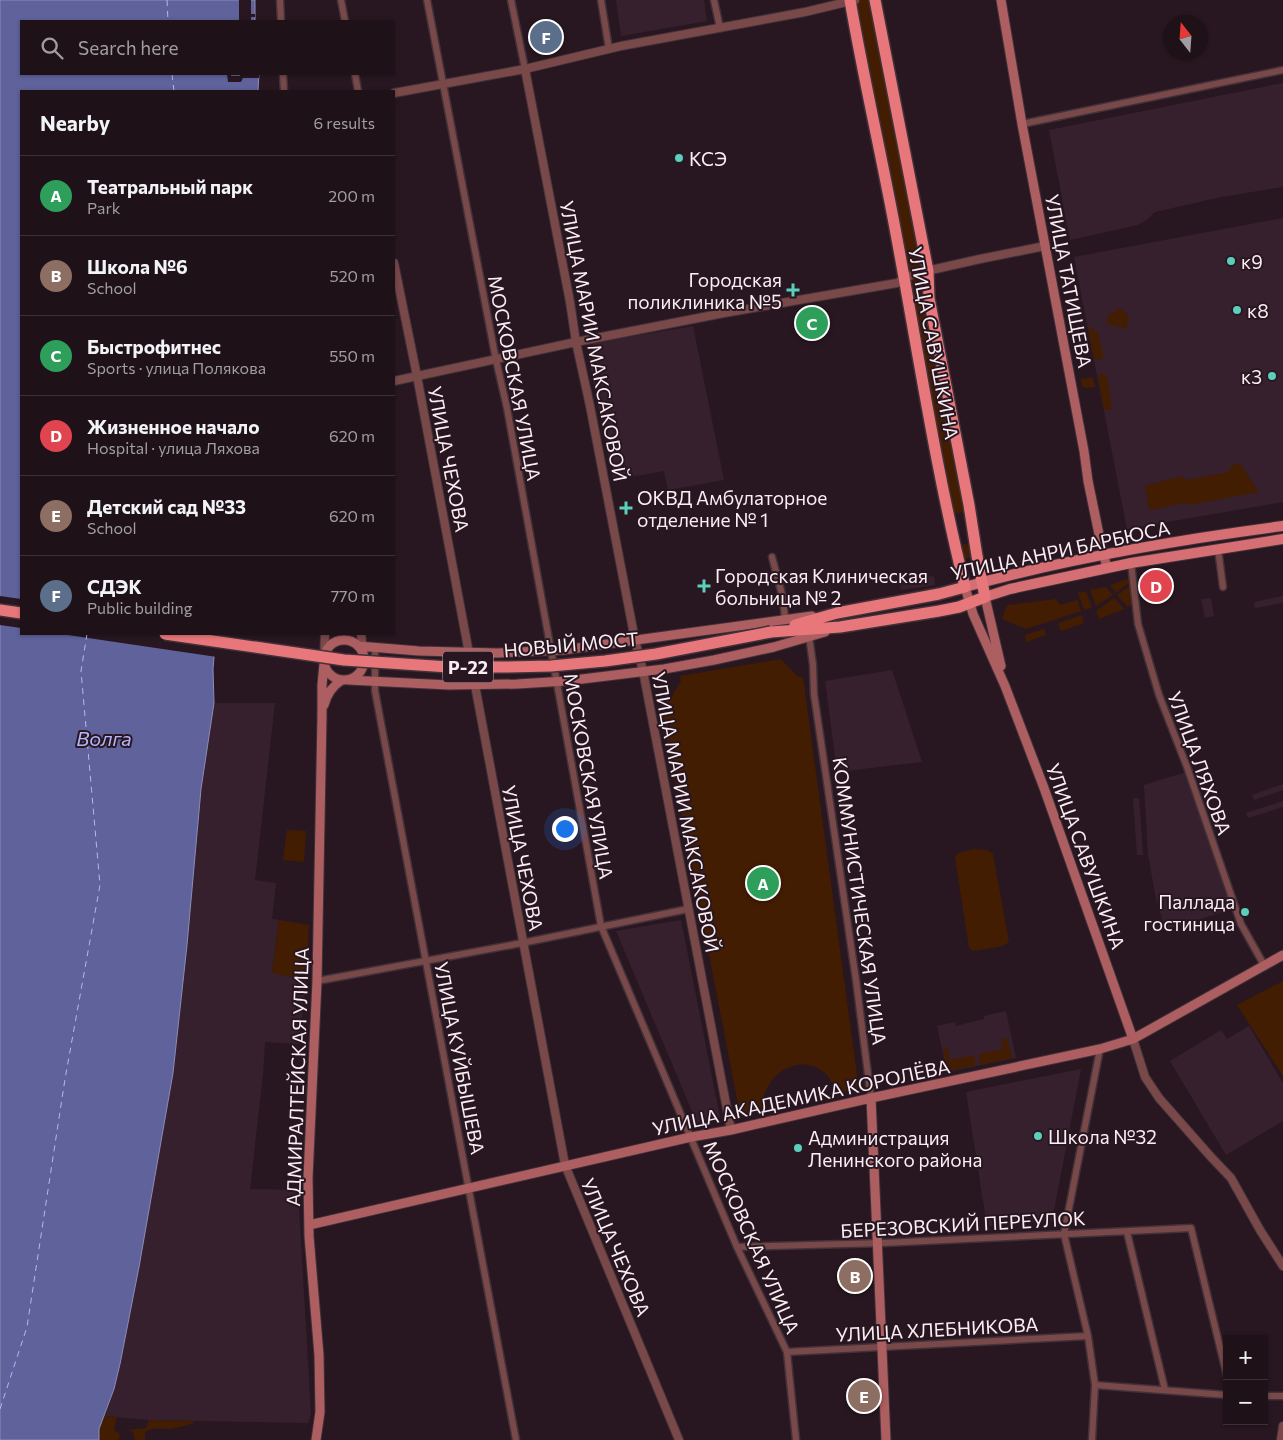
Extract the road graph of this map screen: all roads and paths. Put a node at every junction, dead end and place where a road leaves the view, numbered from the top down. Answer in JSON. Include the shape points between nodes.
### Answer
{"nodes":[{"id":1,"x":280,"y":0,"type":"edge"},
{"id":2,"x":341,"y":0,"type":"edge"},
{"id":3,"x":427,"y":0,"type":"edge"},
{"id":4,"x":510,"y":0,"type":"edge"},
{"id":5,"x":601,"y":0,"type":"edge"},
{"id":6,"x":714,"y":0,"type":"edge"},
{"id":7,"x":852,"y":0,"type":"edge"},
{"id":8,"x":875,"y":0,"type":"edge"},
{"id":9,"x":1002,"y":0,"type":"edge"},
{"id":10,"x":281,"y":20,"type":"edge"},
{"id":11,"x":345,"y":20,"type":"edge"},
{"id":12,"x":720,"y":28,"type":"junction"},
{"id":13,"x":608,"y":49,"type":"junction"},
{"id":14,"x":525,"y":69,"type":"junction"},
{"id":15,"x":1283,"y":70,"type":"edge"},
{"id":16,"x":283,"y":75,"type":"edge"},
{"id":17,"x":355,"y":75,"type":"edge"},
{"id":18,"x":443,"y":84,"type":"junction"},
{"id":19,"x":284,"y":90,"type":"edge"},
{"id":20,"x":358,"y":90,"type":"edge"},
{"id":21,"x":395,"y":93,"type":"edge"},
{"id":22,"x":1022,"y":124,"type":"junction"},
{"id":23,"x":1045,"y":246,"type":"junction"},
{"id":24,"x":395,"y":268,"type":"edge"},
{"id":25,"x":928,"y":271,"type":"junction"},
{"id":26,"x":904,"y":278,"type":"junction"},
{"id":27,"x":576,"y":342,"type":"junction"},
{"id":28,"x":496,"y":360,"type":"junction"},
{"id":29,"x":417,"y":376,"type":"junction"},
{"id":30,"x":395,"y":380,"type":"edge"},
{"id":31,"x":970,"y":511,"type":"junction"},
{"id":32,"x":949,"y":515,"type":"junction"},
{"id":33,"x":1283,"y":526,"type":"edge"},
{"id":34,"x":1283,"y":539,"type":"edge"},
{"id":35,"x":1218,"y":549,"type":"junction"},
{"id":36,"x":1104,"y":555,"type":"junction"},
{"id":37,"x":772,"y":557,"type":"dead end"},
{"id":38,"x":1131,"y":563,"type":"junction"},
{"id":39,"x":1107,"y":568,"type":"junction"},
{"id":40,"x":982,"y":582,"type":"junction"},
{"id":41,"x":1223,"y":586,"type":"dead end"},
{"id":42,"x":965,"y":587,"type":"junction"},
{"id":43,"x":986,"y":597,"type":"junction"},
{"id":44,"x":970,"y":603,"type":"junction"},
{"id":45,"x":0,"y":610,"type":"edge"},
{"id":46,"x":20,"y":613,"type":"edge"},
{"id":47,"x":837,"y":613,"type":"junction"},
{"id":48,"x":785,"y":619,"type":"junction"},
{"id":49,"x":840,"y":627,"type":"junction"},
{"id":50,"x":771,"y":632,"type":"junction"},
{"id":51,"x":172,"y":635,"type":"edge"},
{"id":52,"x":325,"y":635,"type":"edge"},
{"id":53,"x":361,"y":635,"type":"edge"},
{"id":54,"x":809,"y":636,"type":"junction"},
{"id":55,"x":635,"y":640,"type":"junction"},
{"id":56,"x":360,"y":646,"type":"junction"},
{"id":57,"x":375,"y":647,"type":"junction"},
{"id":58,"x":550,"y":650,"type":"junction"},
{"id":59,"x":468,"y":651,"type":"junction"},
{"id":60,"x":324,"y":660,"type":"junction"},
{"id":61,"x":643,"y":671,"type":"junction"},
{"id":62,"x":345,"y":680,"type":"junction"},
{"id":63,"x":374,"y":681,"type":"junction"},
{"id":64,"x":556,"y":682,"type":"junction"},
{"id":65,"x":474,"y":685,"type":"junction"},
{"id":66,"x":1005,"y":686,"type":"junction"},
{"id":67,"x":322,"y":715,"type":"junction"},
{"id":68,"x":688,"y":909,"type":"junction"},
{"id":69,"x":601,"y":926,"type":"junction"},
{"id":70,"x":522,"y":943,"type":"junction"},
{"id":71,"x":1283,"y":955,"type":"edge"},
{"id":72,"x":425,"y":961,"type":"junction"},
{"id":73,"x":1264,"y":965,"type":"junction"},
{"id":74,"x":317,"y":981,"type":"junction"},
{"id":75,"x":1133,"y":1039,"type":"junction"},
{"id":76,"x":1100,"y":1049,"type":"junction"},
{"id":77,"x":871,"y":1098,"type":"junction"},
{"id":78,"x":731,"y":1130,"type":"junction"},
{"id":79,"x":691,"y":1137,"type":"junction"},
{"id":80,"x":565,"y":1166,"type":"junction"},
{"id":81,"x":469,"y":1188,"type":"junction"},
{"id":82,"x":309,"y":1225,"type":"junction"},
{"id":83,"x":1127,"y":1232,"type":"junction"},
{"id":84,"x":1064,"y":1234,"type":"junction"},
{"id":85,"x":877,"y":1243,"type":"junction"},
{"id":86,"x":737,"y":1247,"type":"junction"},
{"id":87,"x":1283,"y":1266,"type":"edge"},
{"id":88,"x":1088,"y":1336,"type":"junction"},
{"id":89,"x":882,"y":1346,"type":"junction"},
{"id":90,"x":787,"y":1352,"type":"junction"},
{"id":91,"x":1223,"y":1360,"type":"edge"},
{"id":92,"x":1095,"y":1385,"type":"junction"},
{"id":93,"x":1165,"y":1390,"type":"junction"},
{"id":94,"x":1223,"y":1395,"type":"edge"},
{"id":95,"x":1268,"y":1396,"type":"edge"},
{"id":96,"x":1283,"y":1396,"type":"edge"},
{"id":97,"x":1283,"y":1426,"type":"edge"},
{"id":98,"x":316,"y":1440,"type":"edge"},
{"id":99,"x":516,"y":1440,"type":"edge"},
{"id":100,"x":679,"y":1440,"type":"edge"},
{"id":101,"x":796,"y":1440,"type":"edge"},
{"id":102,"x":886,"y":1440,"type":"edge"},
{"id":103,"x":1092,"y":1440,"type":"edge"},
{"id":104,"x":1281,"y":1440,"type":"edge"}],
"edges":[{"from":1,"to":10,"type":"street"},
{"from":2,"to":11,"type":"street"},
{"from":3,"to":18,"type":"street","name":"МОСКОВСКАЯ УЛИЦА"},
{"from":4,"to":14,"type":"street","name":"УЛИЦА МАРИИ МАКСАКОВОЙ"},
{"from":5,"to":13,"type":"street"},
{"from":6,"to":12,"type":"street"},
{"from":7,"to":12,"type":"street"},
{"from":7,"to":26,"type":"highway","name":"УЛИЦА САВУШКИНА"},
{"from":8,"to":25,"type":"highway","name":"УЛИЦА САВУШКИНА"},
{"from":9,"to":22,"type":"main road","name":"УЛИЦА ТАТИЩЕВА"},
{"from":12,"to":13,"type":"street"},
{"from":13,"to":14,"type":"street"},
{"from":14,"to":18,"type":"street"},
{"from":14,"to":27,"type":"street","name":"УЛИЦА МАРИИ МАКСАКОВОЙ"},
{"from":15,"to":22,"type":"street"},
{"from":16,"to":19,"type":"street"},
{"from":17,"to":20,"type":"street"},
{"from":18,"to":21,"type":"street"},
{"from":18,"to":28,"type":"street","name":"МОСКОВСКАЯ УЛИЦА"},
{"from":22,"to":23,"type":"main road","name":"УЛИЦА ТАТИЩЕВА"},
{"from":23,"to":25,"type":"street"},
{"from":23,"to":36,"type":"main road","name":"УЛИЦА ТАТИЩЕВА"},
{"from":24,"to":29,"type":"street","name":"УЛИЦА ЧЕХОВА"},
{"from":25,"to":26,"type":"street"},
{"from":25,"to":31,"type":"highway","name":"УЛИЦА САВУШКИНА","via":[[929,298]]},
{"from":26,"to":27,"type":"street","via":[[897,282]]},
{"from":26,"to":32,"type":"highway","name":"УЛИЦА САВУШКИНА"},
{"from":27,"to":28,"type":"street"},
{"from":27,"to":55,"type":"street","name":"УЛИЦА МАРИИ МАКСАКОВОЙ"},
{"from":28,"to":29,"type":"street"},
{"from":28,"to":58,"type":"street","name":"МОСКОВСКАЯ УЛИЦА"},
{"from":29,"to":30,"type":"street"},
{"from":29,"to":59,"type":"street","name":"УЛИЦА ЧЕХОВА"},
{"from":31,"to":32,"type":"highway"},
{"from":31,"to":40,"type":"highway","name":"УЛИЦА САВУШКИНА"},
{"from":32,"to":42,"type":"highway","name":"УЛИЦА САВУШКИНА"},
{"from":33,"to":36,"type":"main road","name":"УЛИЦА АНРИ БАРБЮСА"},
{"from":34,"to":35,"type":"main road","name":"УЛИЦА АНРИ БАРБЮСА"},
{"from":35,"to":38,"type":"main road","name":"УЛИЦА АНРИ БАРБЮСА"},
{"from":35,"to":41,"type":"street"},
{"from":36,"to":39,"type":"main road","name":"УЛИЦА ТАТИЩЕВА"},
{"from":36,"to":40,"type":"main road","name":"УЛИЦА АНРИ БАРБЮСА"},
{"from":37,"to":48,"type":"street"},
{"from":38,"to":39,"type":"main road","name":"УЛИЦА АНРИ БАРБЮСА"},
{"from":38,"to":73,"type":"street","name":"УЛИЦА ЛЯХОВА","via":[[1138,624],[1159,695],[1241,924]]},
{"from":39,"to":43,"type":"main road","name":"УЛИЦА АНРИ БАРБЮСА"},
{"from":40,"to":42,"type":"main road","name":"УЛИЦА АНРИ БАРБЮСА"},
{"from":40,"to":43,"type":"highway","name":"УЛИЦА САВУШКИНА"},
{"from":42,"to":44,"type":"main road","name":"УЛИЦА САВУШКИНА"},
{"from":42,"to":47,"type":"highway","name":"УЛИЦА АНРИ БАРБЮСА"},
{"from":43,"to":44,"type":"highway","name":"УЛИЦА АНРИ БАРБЮСА"},
{"from":43,"to":66,"type":"main road","name":"УЛИЦА САВУШКИНА"},
{"from":44,"to":49,"type":"highway","name":"УЛИЦА АНРИ БАРБЮСА"},
{"from":44,"to":66,"type":"main road","name":"УЛИЦА САВУШКИНА"},
{"from":45,"to":46,"type":"highway"},
{"from":47,"to":48,"type":"main road"},
{"from":47,"to":50,"type":"highway","name":"УЛИЦА АНРИ БАРБЮСА"},
{"from":48,"to":55,"type":"main road"},
{"from":49,"to":50,"type":"highway","name":"УЛИЦА АНРИ БАРБЮСА"},
{"from":49,"to":54,"type":"main road"},
{"from":50,"to":51,"type":"highway","name":"НОВЫЙ МОСТ","number":"Р-22","bridge":true,"via":[[656,654],[551,666],[505,667],[344,660]]},
{"from":52,"to":60,"type":"street"},
{"from":53,"to":56,"type":"street"},
{"from":54,"to":61,"type":"main road","via":[[714,660]]},
{"from":54,"to":77,"type":"street","name":"КОММУНИСТИЧЕСКАЯ УЛИЦА","via":[[814,694]]},
{"from":55,"to":58,"type":"main road"},
{"from":55,"to":61,"type":"street","name":"УЛИЦА МАРИИ МАКСАКОВОЙ"},
{"from":56,"to":57,"type":"main road"},
{"from":56,"to":60,"type":"main road","via":[[340,640],[329,646]]},
{"from":56,"to":62,"type":"main road","via":[[363,667],[353,678]]},
{"from":57,"to":59,"type":"main road"},
{"from":57,"to":63,"type":"street","name":"УЛИЦА КУЙБЫШЕВА"},
{"from":58,"to":59,"type":"main road"},
{"from":58,"to":64,"type":"street","name":"МОСКОВСКАЯ УЛИЦА"},
{"from":59,"to":65,"type":"street","name":"УЛИЦА ЧЕХОВА"},
{"from":60,"to":62,"type":"main road","via":[[330,675]]},
{"from":60,"to":67,"type":"main road","name":"АДМИРАЛТЕЙСКАЯ УЛИЦА"},
{"from":61,"to":64,"type":"main road"},
{"from":61,"to":68,"type":"street","name":"УЛИЦА МАРИИ МАКСАКОВОЙ"},
{"from":62,"to":63,"type":"main road"},
{"from":62,"to":67,"type":"main road","via":[[336,684],[328,694]]},
{"from":63,"to":65,"type":"main road"},
{"from":63,"to":72,"type":"street","name":"УЛИЦА КУЙБЫШЕВА"},
{"from":64,"to":65,"type":"main road"},
{"from":64,"to":69,"type":"street","name":"МОСКОВСКАЯ УЛИЦА"},
{"from":65,"to":70,"type":"street","name":"УЛИЦА ЧЕХОВА"},
{"from":66,"to":75,"type":"main road","name":"УЛИЦА САВУШКИНА"},
{"from":67,"to":74,"type":"main road","name":"АДМИРАЛТЕЙСКАЯ УЛИЦА"},
{"from":68,"to":69,"type":"street"},
{"from":68,"to":78,"type":"street","name":"УЛИЦА МАРИИ МАКСАКОВОЙ"},
{"from":69,"to":70,"type":"street"},
{"from":69,"to":79,"type":"street","name":"МОСКОВСКАЯ УЛИЦА"},
{"from":70,"to":72,"type":"street"},
{"from":70,"to":80,"type":"street","name":"УЛИЦА ЧЕХОВА"},
{"from":71,"to":73,"type":"main road","name":"УЛИЦА АКАДЕМИКА КОРОЛЁВА"},
{"from":72,"to":74,"type":"street"},
{"from":72,"to":81,"type":"street","name":"УЛИЦА КУЙБЫШЕВА"},
{"from":73,"to":75,"type":"main road","name":"УЛИЦА АКАДЕМИКА КОРОЛЁВА"},
{"from":74,"to":82,"type":"main road","name":"АДМИРАЛТЕЙСКАЯ УЛИЦА","via":[[308,1178]]},
{"from":75,"to":76,"type":"main road","name":"УЛИЦА АКАДЕМИКА КОРОЛЁВА"},
{"from":75,"to":87,"type":"street","via":[[1154,1091],[1231,1178]]},
{"from":76,"to":77,"type":"main road","name":"УЛИЦА АКАДЕМИКА КОРОЛЁВА"},
{"from":76,"to":84,"type":"street"},
{"from":77,"to":78,"type":"main road","name":"УЛИЦА АКАДЕМИКА КОРОЛЁВА"},
{"from":77,"to":85,"type":"main road","name":"КОММУНИСТИЧЕСКАЯ УЛИЦА"},
{"from":78,"to":79,"type":"main road","name":"УЛИЦА АКАДЕМИКА КОРОЛЁВА"},
{"from":79,"to":80,"type":"main road","name":"УЛИЦА АКАДЕМИКА КОРОЛЁВА"},
{"from":79,"to":86,"type":"street","name":"МОСКОВСКАЯ УЛИЦА"},
{"from":80,"to":81,"type":"main road","name":"УЛИЦА АКАДЕМИКА КОРОЛЁВА"},
{"from":80,"to":100,"type":"street","name":"УЛИЦА ЧЕХОВА"},
{"from":81,"to":82,"type":"main road","name":"УЛИЦА АКАДЕМИКА КОРОЛЁВА"},
{"from":81,"to":99,"type":"street","name":"УЛИЦА КУЙБЫШЕВА"},
{"from":82,"to":98,"type":"main road","name":"АДМИРАЛТЕЙСКАЯ УЛИЦА","via":[[320,1412]]},
{"from":83,"to":84,"type":"street","name":"БЕРЕЗОВСКИЙ ПЕРЕУЛОК"},
{"from":83,"to":91,"type":"street","name":"БЕРЕЗОВСКИЙ ПЕРЕУЛОК","via":[[1190,1228]]},
{"from":83,"to":93,"type":"street"},
{"from":84,"to":85,"type":"street","name":"БЕРЕЗОВСКИЙ ПЕРЕУЛОК"},
{"from":84,"to":88,"type":"street"},
{"from":85,"to":86,"type":"street","name":"БЕРЕЗОВСКИЙ ПЕРЕУЛОК"},
{"from":85,"to":89,"type":"main road","name":"КОММУНИСТИЧЕСКАЯ УЛИЦА"},
{"from":86,"to":90,"type":"street","name":"МОСКОВСКАЯ УЛИЦА"},
{"from":88,"to":89,"type":"street","name":"УЛИЦА ХЛЕБНИКОВА"},
{"from":88,"to":92,"type":"street"},
{"from":89,"to":90,"type":"street","name":"УЛИЦА ХЛЕБНИКОВА"},
{"from":89,"to":102,"type":"main road","name":"КОММУНИСТИЧЕСКАЯ УЛИЦА"},
{"from":90,"to":101,"type":"street","name":"МОСКОВСКАЯ УЛИЦА"},
{"from":92,"to":93,"type":"street"},
{"from":92,"to":103,"type":"street"},
{"from":93,"to":94,"type":"street"},
{"from":95,"to":96,"type":"street"},
{"from":97,"to":104,"type":"street"}]}
